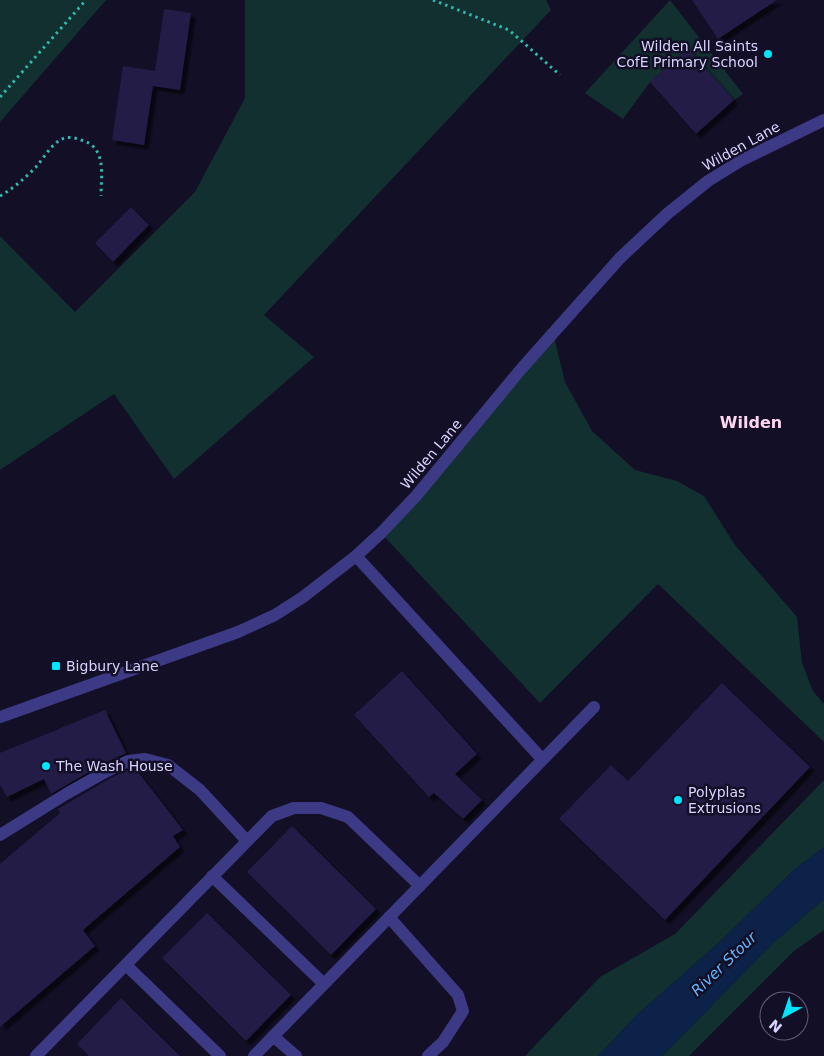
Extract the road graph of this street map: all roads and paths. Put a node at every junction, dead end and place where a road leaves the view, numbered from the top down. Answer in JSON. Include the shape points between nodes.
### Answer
{"nodes":[{"id":1,"x":86,"y":0,"type":"edge"},
{"id":2,"x":433,"y":0,"type":"edge"},
{"id":3,"x":560,"y":74,"type":"dead end"},
{"id":4,"x":0,"y":98,"type":"edge"},
{"id":5,"x":824,"y":120,"type":"edge"},
{"id":6,"x":0,"y":196,"type":"edge"},
{"id":7,"x":101,"y":196,"type":"dead end"},
{"id":8,"x":356,"y":556,"type":"junction"},
{"id":9,"x":594,"y":707,"type":"dead end"},
{"id":10,"x":0,"y":717,"type":"edge"},
{"id":11,"x":542,"y":759,"type":"junction"},
{"id":12,"x":0,"y":836,"type":"edge"},
{"id":13,"x":247,"y":841,"type":"junction"},
{"id":14,"x":212,"y":876,"type":"junction"},
{"id":15,"x":420,"y":886,"type":"junction"},
{"id":16,"x":389,"y":917,"type":"junction"},
{"id":17,"x":126,"y":964,"type":"junction"},
{"id":18,"x":324,"y":984,"type":"junction"},
{"id":19,"x":273,"y":1036,"type":"junction"},
{"id":20,"x":43,"y":1054,"type":"edge"},
{"id":21,"x":220,"y":1056,"type":"edge"},
{"id":22,"x":254,"y":1056,"type":"edge"},
{"id":23,"x":296,"y":1056,"type":"edge"},
{"id":24,"x":428,"y":1056,"type":"edge"}],
"edges":[{"from":1,"to":4,"type":"path"},
{"from":2,"to":3,"type":"path","via":[[509,30]]},
{"from":5,"to":8,"type":"street","name":"Wilden Lane","via":[[742,160],[708,181],[667,214],[620,258],[522,368],[416,496]]},
{"from":6,"to":7,"type":"path","via":[[12,189],[54,145],[64,138],[74,138],[91,142],[96,149],[100,158]]},
{"from":8,"to":10,"type":"street","name":"Wilden Lane","via":[[303,597],[238,632]]},
{"from":8,"to":11,"type":"street"},
{"from":9,"to":11,"type":"street"},
{"from":11,"to":15,"type":"street"},
{"from":12,"to":13,"type":"street","via":[[105,772],[128,761],[145,759],[168,765],[200,790]]},
{"from":13,"to":14,"type":"street"},
{"from":13,"to":15,"type":"street","via":[[272,816],[294,808],[321,808],[348,817]]},
{"from":14,"to":17,"type":"street"},
{"from":14,"to":18,"type":"street"},
{"from":15,"to":16,"type":"street"},
{"from":16,"to":18,"type":"street"},
{"from":16,"to":24,"type":"street","via":[[458,995],[463,1011],[443,1042]]},
{"from":17,"to":20,"type":"street"},
{"from":17,"to":21,"type":"street"},
{"from":18,"to":19,"type":"street"},
{"from":19,"to":22,"type":"street"},
{"from":19,"to":23,"type":"street"}]}
